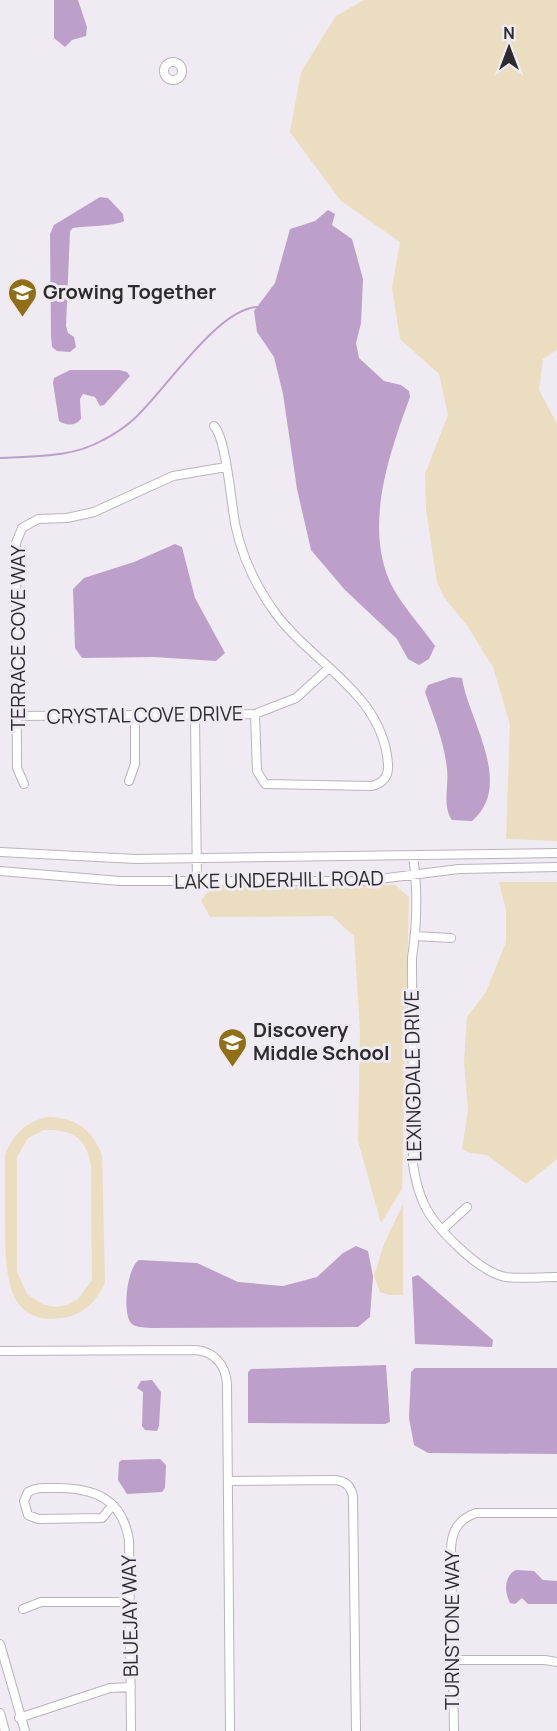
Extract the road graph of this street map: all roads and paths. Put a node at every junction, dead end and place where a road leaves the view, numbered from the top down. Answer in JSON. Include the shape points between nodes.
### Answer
{"nodes":[{"id":1,"x":214,"y":426,"type":"dead end"},
{"id":2,"x":226,"y":467,"type":"junction"},
{"id":3,"x":329,"y":668,"type":"junction"},
{"id":4,"x":255,"y":714,"type":"junction"},
{"id":5,"x":17,"y":716,"type":"junction"},
{"id":6,"x":135,"y":716,"type":"junction"},
{"id":7,"x":195,"y":716,"type":"junction"},
{"id":8,"x":129,"y":781,"type":"dead end"},
{"id":9,"x":24,"y":784,"type":"dead end"},
{"id":10,"x":0,"y":852,"type":"edge"},
{"id":11,"x":557,"y":853,"type":"edge"},
{"id":12,"x":413,"y":856,"type":"junction"},
{"id":13,"x":196,"y":859,"type":"junction"},
{"id":14,"x":557,"y":867,"type":"edge"},
{"id":15,"x":0,"y":871,"type":"edge"},
{"id":16,"x":416,"y":876,"type":"junction"},
{"id":17,"x":197,"y":881,"type":"junction"},
{"id":18,"x":415,"y":936,"type":"junction"},
{"id":19,"x":451,"y":938,"type":"dead end"},
{"id":20,"x":467,"y":1208,"type":"dead end"},
{"id":21,"x":442,"y":1230,"type":"junction"},
{"id":22,"x":557,"y":1277,"type":"edge"},
{"id":23,"x":0,"y":1351,"type":"edge"},
{"id":24,"x":228,"y":1481,"type":"junction"},
{"id":25,"x":112,"y":1506,"type":"junction"},
{"id":26,"x":557,"y":1513,"type":"edge"},
{"id":27,"x":130,"y":1602,"type":"junction"},
{"id":28,"x":23,"y":1610,"type":"dead end"},
{"id":29,"x":0,"y":1644,"type":"edge"},
{"id":30,"x":452,"y":1660,"type":"junction"},
{"id":31,"x":557,"y":1662,"type":"edge"},
{"id":32,"x":131,"y":1687,"type":"junction"},
{"id":33,"x":0,"y":1713,"type":"edge"},
{"id":34,"x":19,"y":1718,"type":"junction"},
{"id":35,"x":5,"y":1731,"type":"edge"},
{"id":36,"x":25,"y":1731,"type":"edge"},
{"id":37,"x":131,"y":1731,"type":"edge"},
{"id":38,"x":230,"y":1731,"type":"edge"},
{"id":39,"x":356,"y":1731,"type":"edge"},
{"id":40,"x":454,"y":1731,"type":"edge"}],
"edges":[{"from":1,"to":2,"type":"street","via":[[221,439]]},
{"from":2,"to":3,"type":"street","via":[[239,541],[255,579],[287,628]]},
{"from":2,"to":5,"type":"street","name":"TERRACE COVE WAY","via":[[173,476],[94,512],[38,519],[22,528],[16,543]]},
{"from":3,"to":4,"type":"street","name":"CRYSTAL COVE DRIVE","via":[[296,698]]},
{"from":3,"to":4,"type":"street","via":[[360,698],[379,729],[388,769],[380,784],[265,784],[257,771]]},
{"from":4,"to":7,"type":"street","name":"CRYSTAL COVE DRIVE"},
{"from":5,"to":6,"type":"street","name":"CRYSTAL COVE DRIVE"},
{"from":5,"to":9,"type":"street","name":"TERRACE COVE WAY","via":[[17,768]]},
{"from":6,"to":7,"type":"street","name":"CRYSTAL COVE DRIVE"},
{"from":6,"to":8,"type":"street","via":[[135,764]]},
{"from":7,"to":13,"type":"street"},
{"from":10,"to":13,"type":"street","name":"LAKE UNDERHILL ROAD"},
{"from":11,"to":12,"type":"street","name":"LAKE UNDERHILL ROAD"},
{"from":12,"to":13,"type":"street","name":"LAKE UNDERHILL ROAD"},
{"from":12,"to":16,"type":"street","name":"LEXINGDALE DRIVE"},
{"from":13,"to":17,"type":"street"},
{"from":14,"to":16,"type":"street","name":"LAKE UNDERHILL ROAD","via":[[459,869]]},
{"from":15,"to":17,"type":"street","name":"LAKE UNDERHILL ROAD","via":[[120,881]]},
{"from":16,"to":17,"type":"street","name":"LAKE UNDERHILL ROAD","via":[[363,881]]},
{"from":16,"to":18,"type":"street","name":"LEXINGDALE DRIVE"},
{"from":18,"to":19,"type":"street"},
{"from":18,"to":21,"type":"street","name":"LEXINGDALE DRIVE","via":[[413,1164],[425,1206]]},
{"from":20,"to":21,"type":"street"},
{"from":21,"to":22,"type":"street","name":"LEXINGDALE DRIVE","via":[[480,1265],[504,1277]]},
{"from":23,"to":24,"type":"street","via":[[189,1349],[209,1353],[219,1360],[227,1377]]},
{"from":24,"to":38,"type":"street"},
{"from":24,"to":39,"type":"street","via":[[336,1480],[350,1488]]},
{"from":25,"to":25,"type":"street","name":"BLUEJAY WAY","via":[[102,1518],[38,1519],[28,1515],[24,1501],[28,1492],[37,1488],[78,1488],[100,1495]]},
{"from":25,"to":27,"type":"street","name":"BLUEJAY WAY","via":[[128,1533]]},
{"from":26,"to":30,"type":"street","name":"TURNSTONE WAY","via":[[483,1512],[460,1522],[451,1541]]},
{"from":27,"to":28,"type":"street","via":[[41,1602]]},
{"from":27,"to":32,"type":"street","name":"BLUEJAY WAY"},
{"from":29,"to":34,"type":"street"},
{"from":30,"to":31,"type":"street"},
{"from":30,"to":40,"type":"street","name":"TURNSTONE WAY"},
{"from":32,"to":34,"type":"street","via":[[110,1688]]},
{"from":32,"to":37,"type":"street","name":"BLUEJAY WAY"},
{"from":33,"to":35,"type":"street"},
{"from":34,"to":36,"type":"street"}]}
